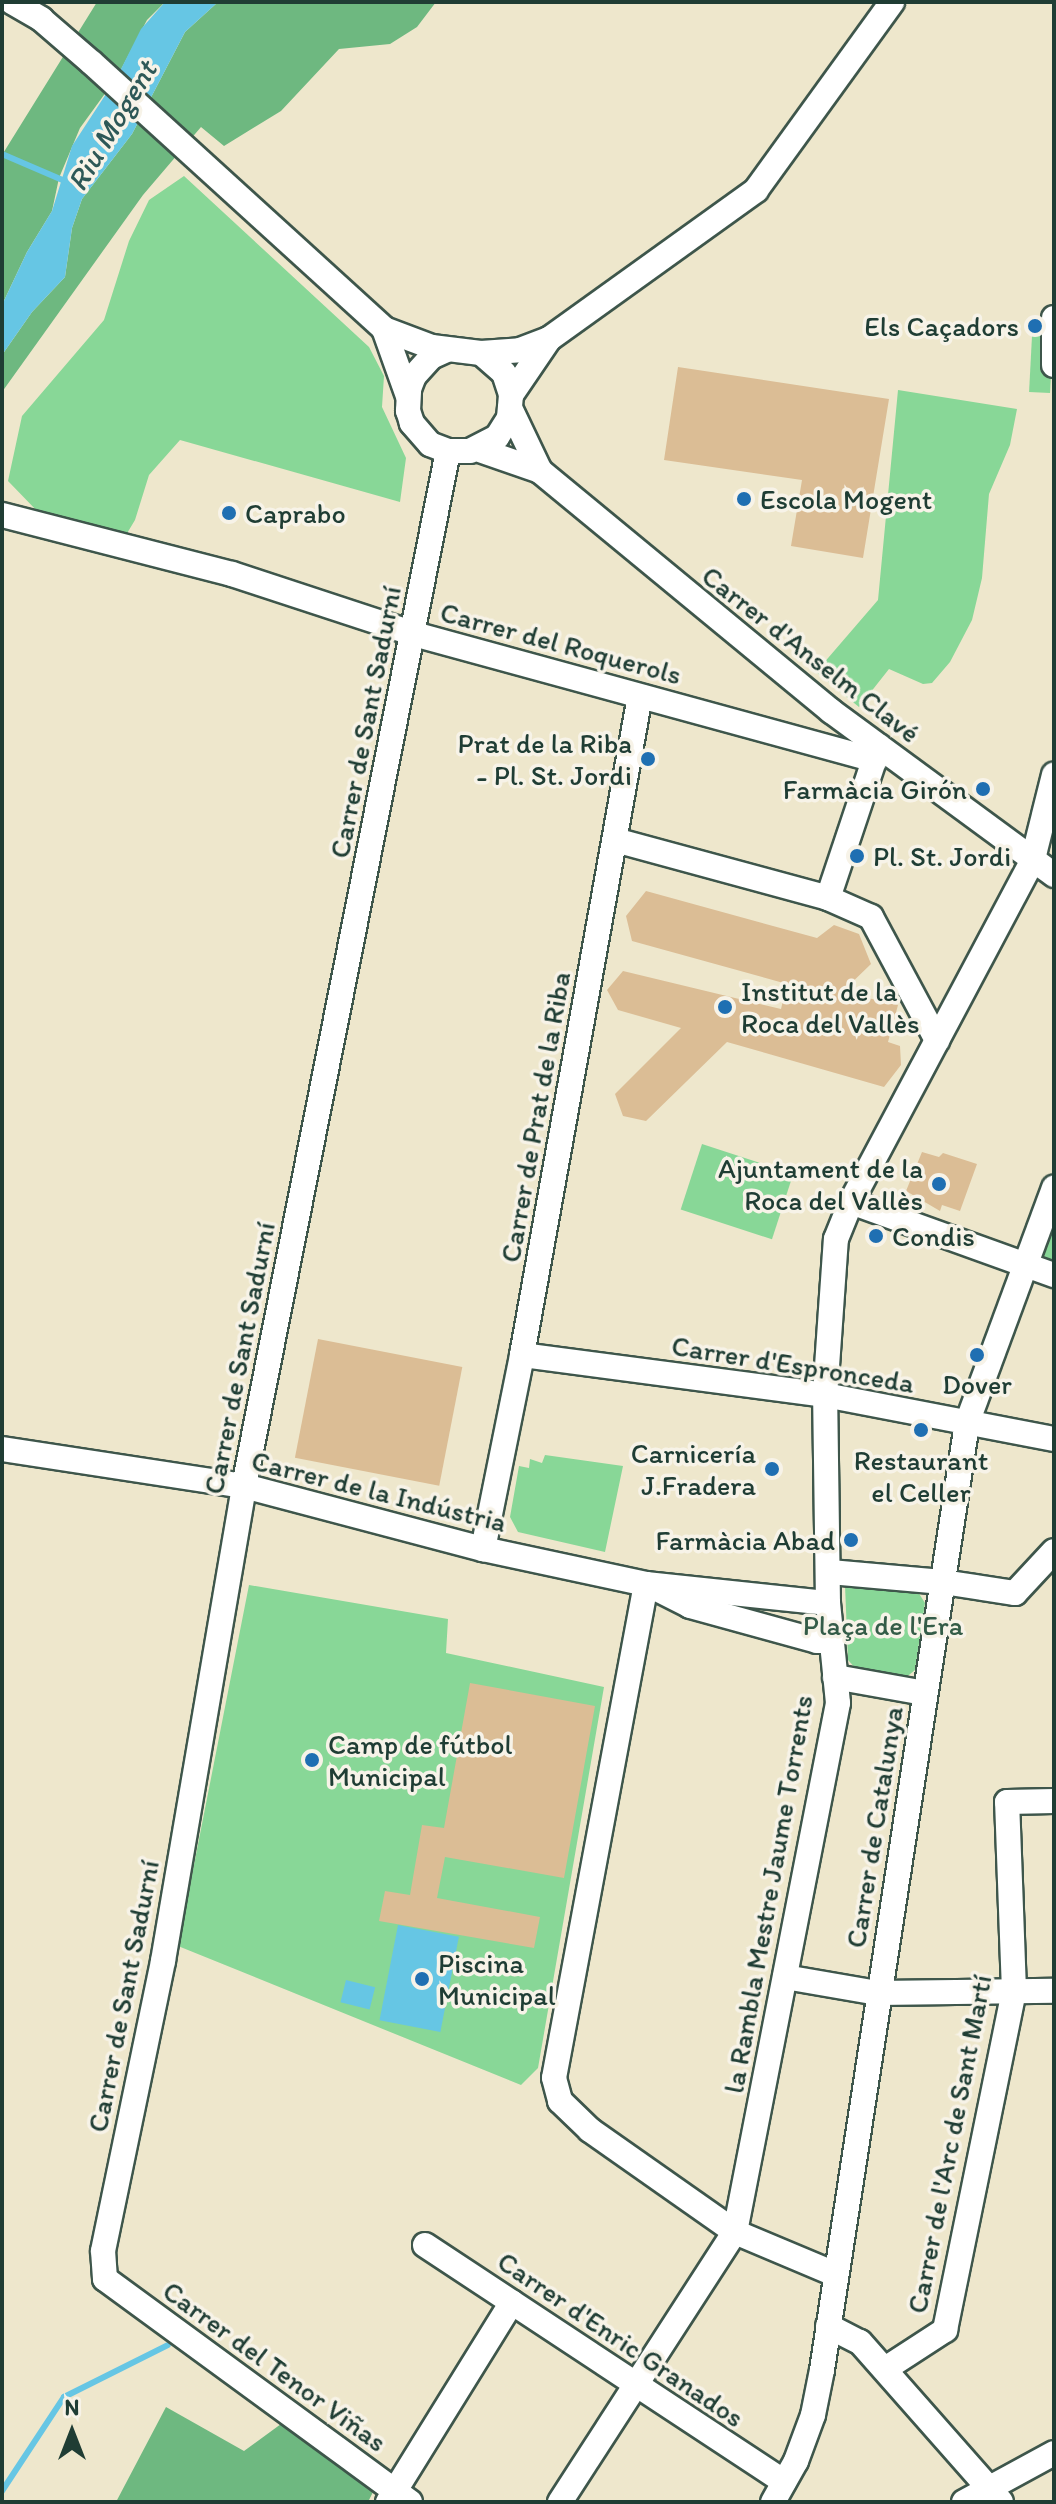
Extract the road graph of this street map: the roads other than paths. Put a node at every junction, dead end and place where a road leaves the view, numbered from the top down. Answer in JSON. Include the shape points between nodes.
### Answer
{"nodes":[{"id":1,"x":12,"y":2,"type":"edge"},
{"id":2,"x":892,"y":2,"type":"edge"},
{"id":3,"x":36,"y":11,"type":"edge"},
{"id":4,"x":1054,"y":318,"type":"edge"},
{"id":5,"x":384,"y":329,"type":"junction"},
{"id":6,"x":549,"y":339,"type":"junction"},
{"id":7,"x":447,"y":350,"type":"junction"},
{"id":8,"x":481,"y":353,"type":"junction"},
{"id":9,"x":1053,"y":358,"type":"edge"},
{"id":10,"x":1054,"y":365,"type":"edge"},
{"id":11,"x":408,"y":396,"type":"junction"},
{"id":12,"x":511,"y":401,"type":"junction"},
{"id":13,"x":477,"y":449,"type":"junction"},
{"id":14,"x":448,"y":451,"type":"junction"},
{"id":15,"x":540,"y":471,"type":"junction"},
{"id":16,"x":2,"y":515,"type":"edge"},
{"id":17,"x":414,"y":634,"type":"junction"},
{"id":18,"x":640,"y":696,"type":"junction"},
{"id":19,"x":877,"y":753,"type":"junction"},
{"id":20,"x":1054,"y":775,"type":"edge"},
{"id":21,"x":615,"y":840,"type":"junction"},
{"id":22,"x":1033,"y":859,"type":"junction"},
{"id":23,"x":1054,"y":875,"type":"edge"},
{"id":24,"x":828,"y":898,"type":"junction"},
{"id":25,"x":937,"y":1040,"type":"junction"},
{"id":26,"x":1054,"y":1188,"type":"edge"},
{"id":27,"x":851,"y":1202,"type":"junction"},
{"id":28,"x":1025,"y":1264,"type":"junction"},
{"id":29,"x":1054,"y":1275,"type":"edge"},
{"id":30,"x":522,"y":1355,"type":"junction"},
{"id":31,"x":825,"y":1395,"type":"junction"},
{"id":32,"x":967,"y":1423,"type":"junction"},
{"id":33,"x":1054,"y":1439,"type":"edge"},
{"id":34,"x":2,"y":1449,"type":"edge"},
{"id":35,"x":244,"y":1486,"type":"junction"},
{"id":36,"x":483,"y":1549,"type":"junction"},
{"id":37,"x":1054,"y":1551,"type":"edge"},
{"id":38,"x":830,"y":1572,"type":"junction"},
{"id":39,"x":943,"y":1582,"type":"junction"},
{"id":40,"x":646,"y":1584,"type":"junction"},
{"id":41,"x":828,"y":1603,"type":"junction"},
{"id":42,"x":832,"y":1641,"type":"junction"},
{"id":43,"x":835,"y":1677,"type":"junction"},
{"id":44,"x":924,"y":1701,"type":"junction"},
{"id":45,"x":1054,"y":1801,"type":"edge"},
{"id":46,"x":785,"y":1977,"type":"junction"},
{"id":47,"x":1014,"y":1991,"type":"junction"},
{"id":48,"x":1054,"y":1991,"type":"edge"},
{"id":49,"x":878,"y":1993,"type":"junction"},
{"id":50,"x":735,"y":2232,"type":"junction"},
{"id":51,"x":425,"y":2245,"type":"dead end"},
{"id":52,"x":835,"y":2274,"type":"junction"},
{"id":53,"x":105,"y":2279,"type":"joint"},
{"id":54,"x":512,"y":2302,"type":"junction"},
{"id":55,"x":828,"y":2326,"type":"junction"},
{"id":56,"x":885,"y":2369,"type":"junction"},
{"id":57,"x":636,"y":2386,"type":"junction"},
{"id":58,"x":1054,"y":2453,"type":"edge"},
{"id":59,"x":779,"y":2492,"type":"edge"},
{"id":60,"x":994,"y":2495,"type":"edge"},
{"id":61,"x":398,"y":2498,"type":"edge"},
{"id":62,"x":560,"y":2502,"type":"edge"},
{"id":63,"x":964,"y":2502,"type":"edge"}],
"edges":[{"from":1,"to":3,"type":"street"},
{"from":2,"to":6,"type":"street","via":[[764,183]]},
{"from":3,"to":5,"type":"street"},
{"from":4,"to":9,"type":"street"},
{"from":5,"to":7,"type":"street"},
{"from":5,"to":11,"type":"street"},
{"from":6,"to":8,"type":"street","via":[[520,350]]},
{"from":6,"to":12,"type":"street"},
{"from":7,"to":8,"type":"street"},
{"from":7,"to":11,"type":"street","via":[[420,366]]},
{"from":8,"to":12,"type":"street","via":[[504,373]]},
{"from":9,"to":10,"type":"street"},
{"from":11,"to":14,"type":"street","via":[[408,411],[420,435]]},
{"from":12,"to":13,"type":"street","via":[[509,418],[497,437]]},
{"from":12,"to":15,"type":"street"},
{"from":13,"to":14,"type":"street"},
{"from":13,"to":15,"type":"street"},
{"from":14,"to":17,"type":"street","name":"Carrer de Sant Sadurní"},
{"from":15,"to":19,"type":"street","name":"Carrer d'Anselm Clavé"},
{"from":16,"to":17,"type":"street","name":"Carrer del Roquerols","via":[[232,574]]},
{"from":17,"to":18,"type":"street","name":"Carrer del Roquerols"},
{"from":17,"to":35,"type":"street","name":"Carrer de Sant Sadurní"},
{"from":18,"to":19,"type":"street","name":"Carrer del Roquerols"},
{"from":18,"to":21,"type":"street","name":"Carrer de Prat de la Riba"},
{"from":19,"to":22,"type":"street","name":"Carrer d'Anselm Clavé"},
{"from":19,"to":24,"type":"street"},
{"from":20,"to":22,"type":"street","name":"la Rambla Mestre Jaume Torrents"},
{"from":21,"to":24,"type":"street"},
{"from":21,"to":30,"type":"street","name":"Carrer de Prat de la Riba"},
{"from":22,"to":23,"type":"street","name":"Carrer d'Anselm Clavé"},
{"from":22,"to":25,"type":"street","name":"la Rambla Mestre Jaume Torrents"},
{"from":24,"to":25,"type":"street","via":[[871,917]]},
{"from":25,"to":27,"type":"street","name":"la Rambla Mestre Jaume Torrents"},
{"from":26,"to":28,"type":"street","name":"Carrer de Catalunya"},
{"from":27,"to":28,"type":"street"},
{"from":27,"to":31,"type":"street","name":"la Rambla Mestre Jaume Torrents","via":[[836,1239]]},
{"from":28,"to":29,"type":"street"},
{"from":28,"to":32,"type":"street","name":"Carrer de Catalunya"},
{"from":30,"to":31,"type":"street","name":"Carrer d'Espronceda"},
{"from":30,"to":36,"type":"street","name":"Carrer de Prat de la Riba"},
{"from":31,"to":32,"type":"street","name":"Carrer d'Espronceda"},
{"from":31,"to":38,"type":"street","name":"la Rambla Mestre Jaume Torrents"},
{"from":32,"to":33,"type":"street","name":"Carrer d'Espronceda"},
{"from":32,"to":39,"type":"street","name":"Carrer de Catalunya"},
{"from":34,"to":35,"type":"street","name":"Carrer de la Indústria"},
{"from":35,"to":36,"type":"street","name":"Carrer de la Indústria"},
{"from":35,"to":53,"type":"street","name":"Carrer de Sant Sadurní","via":[[163,1961],[103,2251]]},
{"from":36,"to":40,"type":"street","name":"Carrer de la Indústria"},
{"from":37,"to":39,"type":"street","via":[[1015,1593]]},
{"from":38,"to":39,"type":"street"},
{"from":38,"to":41,"type":"street","name":"la Rambla Mestre Jaume Torrents"},
{"from":39,"to":44,"type":"street","name":"Carrer de Catalunya"},
{"from":40,"to":41,"type":"street","name":"Carrer de la Indústria"},
{"from":40,"to":42,"type":"street","name":"Carrer de la Indústria","via":[[690,1606]]},
{"from":40,"to":50,"type":"street","via":[[554,2078],[560,2101],[590,2130]]},
{"from":41,"to":42,"type":"street","name":"la Rambla Mestre Jaume Torrents"},
{"from":42,"to":43,"type":"street","name":"la Rambla Mestre Jaume Torrents"},
{"from":43,"to":44,"type":"street"},
{"from":43,"to":46,"type":"street","name":"la Rambla Mestre Jaume Torrents","via":[[838,1703]]},
{"from":44,"to":49,"type":"street","name":"Carrer de Catalunya"},
{"from":45,"to":47,"type":"street","name":"Carrer de l'Arc de Sant Martí","via":[[1007,1802]]},
{"from":46,"to":49,"type":"street"},
{"from":46,"to":50,"type":"street","name":"la Rambla Mestre Jaume Torrents"},
{"from":47,"to":48,"type":"street"},
{"from":47,"to":49,"type":"street"},
{"from":47,"to":56,"type":"street","name":"Carrer de l'Arc de Sant Martí","via":[[945,2330]]},
{"from":49,"to":52,"type":"street","name":"Carrer de Catalunya"},
{"from":50,"to":52,"type":"street"},
{"from":50,"to":57,"type":"street","name":"la Rambla Mestre Jaume Torrents"},
{"from":51,"to":54,"type":"street","name":"Carrer d'Enric Granados"},
{"from":52,"to":55,"type":"street","name":"Carrer de Catalunya"},
{"from":53,"to":61,"type":"street","name":"Carrer del Tenor Viñas"},
{"from":54,"to":57,"type":"street","name":"Carrer d'Enric Granados"},
{"from":54,"to":61,"type":"street"},
{"from":55,"to":56,"type":"street","via":[[860,2342]]},
{"from":55,"to":59,"type":"street","name":"Carrer de Catalunya","via":[[813,2415]]},
{"from":56,"to":60,"type":"street"},
{"from":57,"to":59,"type":"street","name":"Carrer d'Enric Granados"},
{"from":57,"to":62,"type":"street","name":"la Rambla Mestre Jaume Torrents"},
{"from":58,"to":60,"type":"street"},
{"from":60,"to":63,"type":"street"}]}
